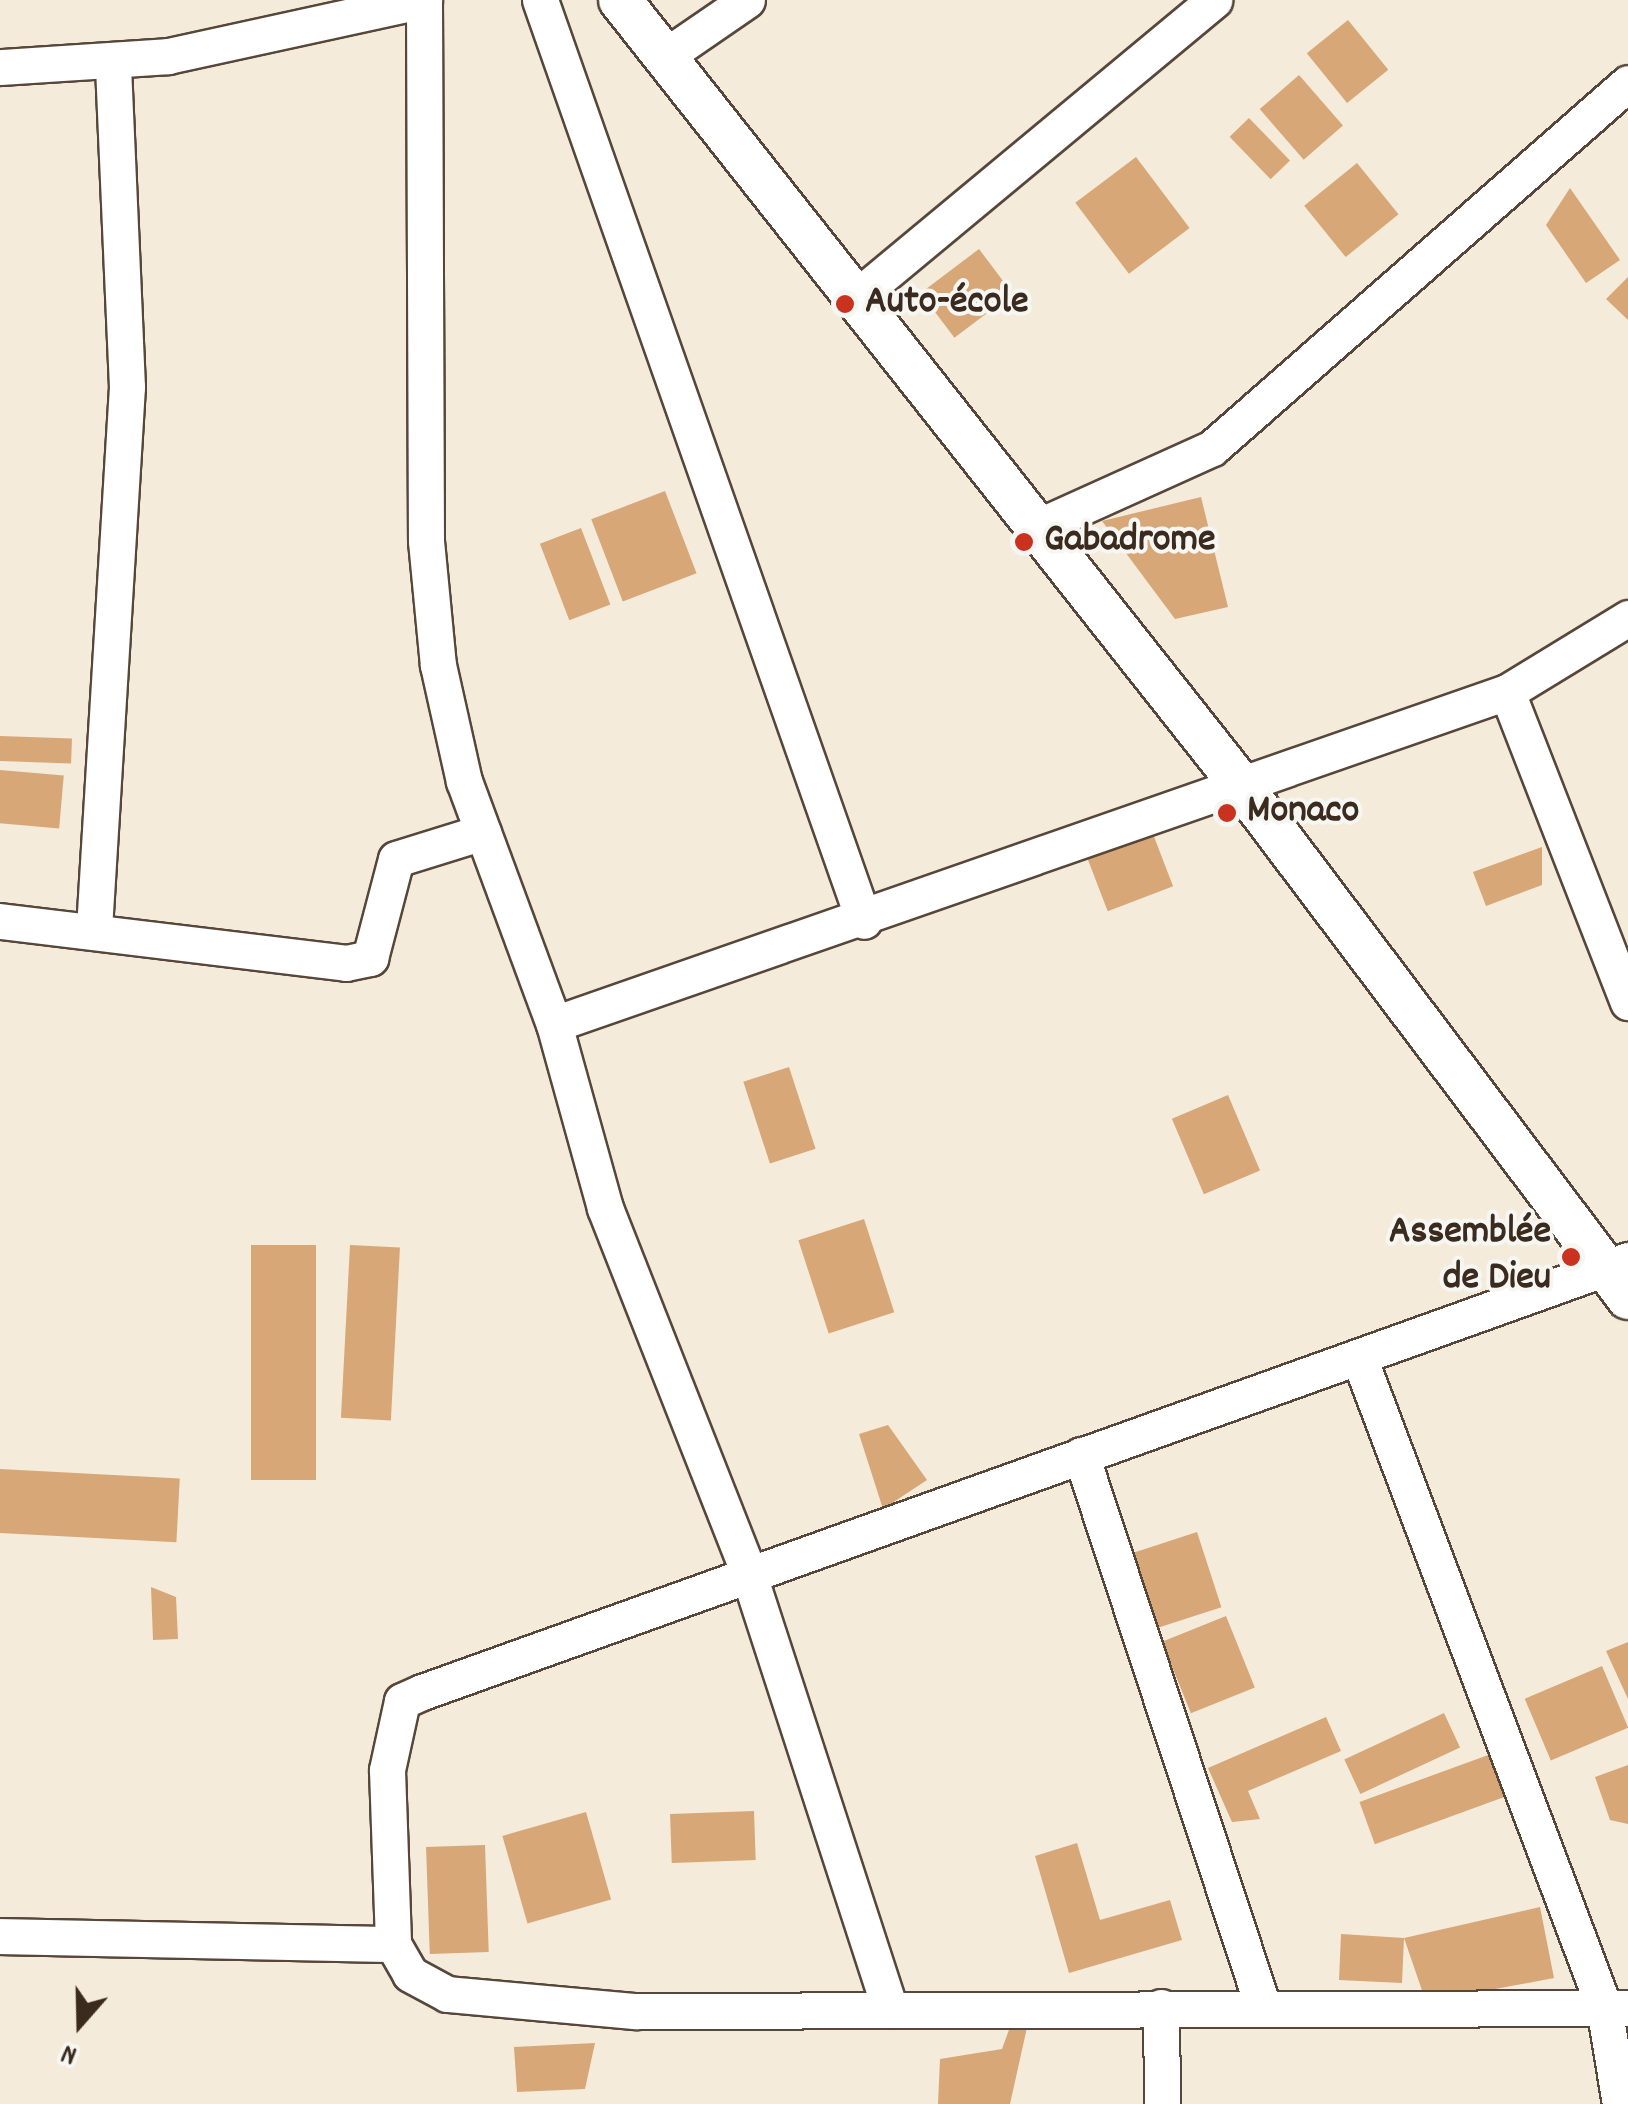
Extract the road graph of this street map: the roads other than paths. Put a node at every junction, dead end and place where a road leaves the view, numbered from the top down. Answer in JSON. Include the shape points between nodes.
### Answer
{"nodes":[{"id":1,"x":540,"y":0,"type":"edge"},
{"id":2,"x":620,"y":0,"type":"edge"},
{"id":3,"x":747,"y":0,"type":"edge"},
{"id":4,"x":1214,"y":0,"type":"edge"},
{"id":5,"x":667,"y":55,"type":"junction"},
{"id":6,"x":114,"y":63,"type":"junction"},
{"id":7,"x":0,"y":67,"type":"edge"},
{"id":8,"x":1628,"y":84,"type":"edge"},
{"id":9,"x":859,"y":295,"type":"junction"},
{"id":10,"x":1035,"y":528,"type":"junction"},
{"id":11,"x":1628,"y":618,"type":"edge"},
{"id":12,"x":1506,"y":692,"type":"junction"},
{"id":13,"x":1240,"y":784,"type":"junction"},
{"id":14,"x":483,"y":832,"type":"junction"},
{"id":15,"x":0,"y":920,"type":"edge"},
{"id":16,"x":864,"y":921,"type":"junction"},
{"id":17,"x":94,"y":929,"type":"junction"},
{"id":18,"x":1628,"y":1002,"type":"edge"},
{"id":19,"x":554,"y":1024,"type":"junction"},
{"id":20,"x":1621,"y":1276,"type":"edge"},
{"id":21,"x":1360,"y":1360,"type":"junction"},
{"id":22,"x":1082,"y":1455,"type":"junction"},
{"id":23,"x":748,"y":1569,"type":"junction"},
{"id":24,"x":0,"y":1936,"type":"edge"},
{"id":25,"x":392,"y":1944,"type":"junction"},
{"id":26,"x":1161,"y":2007,"type":"junction"},
{"id":27,"x":1616,"y":2007,"type":"edge"},
{"id":28,"x":890,"y":2008,"type":"junction"},
{"id":29,"x":1263,"y":2008,"type":"junction"},
{"id":30,"x":1162,"y":2104,"type":"edge"},
{"id":31,"x":1620,"y":2104,"type":"edge"}],
"edges":[{"from":1,"to":16,"type":"street"},
{"from":2,"to":5,"type":"street"},
{"from":3,"to":5,"type":"street"},
{"from":4,"to":9,"type":"street"},
{"from":5,"to":9,"type":"street"},
{"from":6,"to":7,"type":"street"},
{"from":6,"to":14,"type":"street","via":[[424,0],[426,541],[438,665]]},
{"from":6,"to":17,"type":"street","via":[[127,387]]},
{"from":8,"to":10,"type":"street","via":[[1212,448]]},
{"from":9,"to":10,"type":"street"},
{"from":10,"to":13,"type":"street"},
{"from":11,"to":12,"type":"street"},
{"from":12,"to":13,"type":"street"},
{"from":12,"to":18,"type":"street"},
{"from":13,"to":16,"type":"street"},
{"from":13,"to":20,"type":"street"},
{"from":14,"to":17,"type":"street","via":[[396,859],[370,958],[346,963]]},
{"from":14,"to":19,"type":"street"},
{"from":15,"to":17,"type":"street"},
{"from":16,"to":19,"type":"street"},
{"from":19,"to":23,"type":"street","via":[[604,1208]]},
{"from":20,"to":21,"type":"street"},
{"from":21,"to":22,"type":"street"},
{"from":21,"to":27,"type":"street"},
{"from":22,"to":23,"type":"street"},
{"from":22,"to":29,"type":"street"},
{"from":23,"to":25,"type":"street","via":[[402,1700],[387,1770]]},
{"from":23,"to":28,"type":"street"},
{"from":24,"to":25,"type":"street"},
{"from":25,"to":28,"type":"street","via":[[410,1974],[447,1994],[510,2004]]},
{"from":26,"to":28,"type":"street"},
{"from":26,"to":29,"type":"street"},
{"from":26,"to":30,"type":"street"},
{"from":27,"to":29,"type":"street"},
{"from":27,"to":31,"type":"street"}]}
